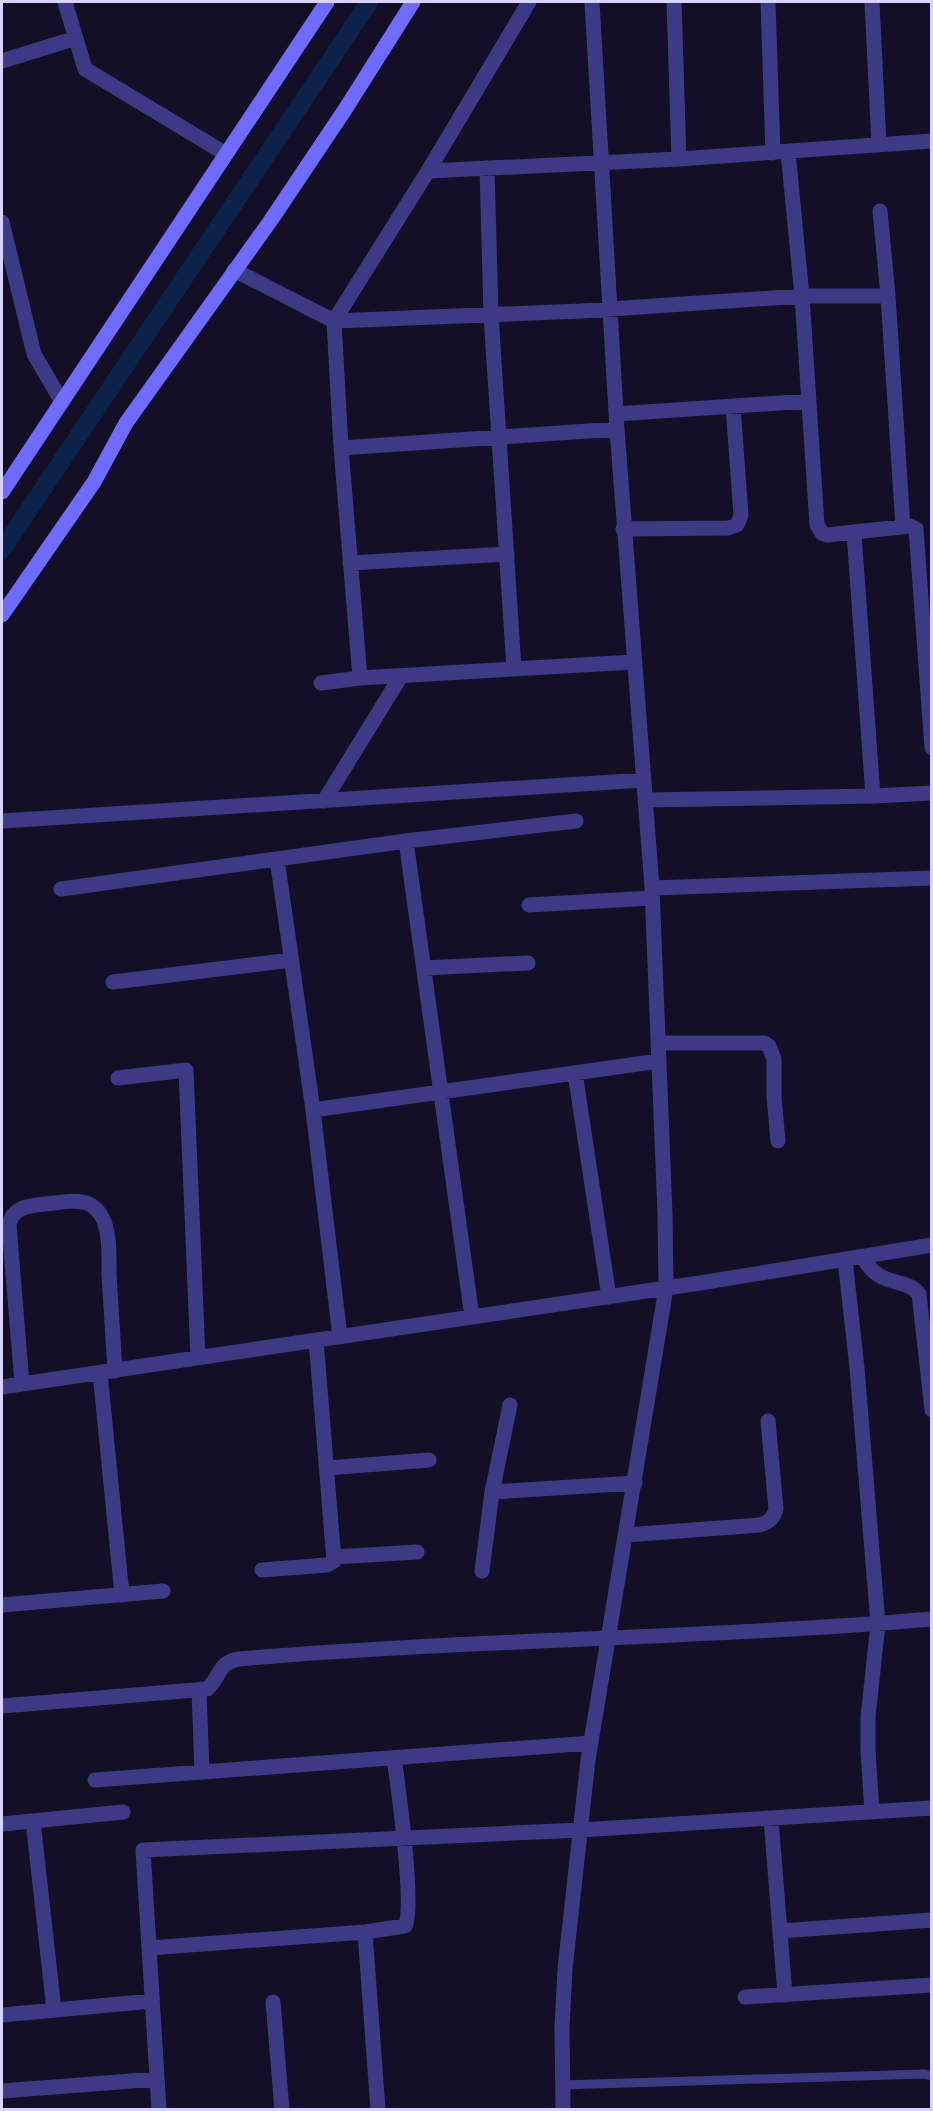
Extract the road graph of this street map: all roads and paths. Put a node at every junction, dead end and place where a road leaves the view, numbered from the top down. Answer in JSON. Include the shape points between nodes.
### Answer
{"nodes":[{"id":1,"x":65,"y":2,"type":"edge"},
{"id":2,"x":327,"y":2,"type":"edge"},
{"id":3,"x":413,"y":2,"type":"edge"},
{"id":4,"x":529,"y":2,"type":"edge"},
{"id":5,"x":592,"y":2,"type":"edge"},
{"id":6,"x":674,"y":2,"type":"edge"},
{"id":7,"x":768,"y":2,"type":"edge"},
{"id":8,"x":872,"y":2,"type":"edge"},
{"id":9,"x":76,"y":38,"type":"junction"},
{"id":10,"x":2,"y":61,"type":"edge"},
{"id":11,"x":932,"y":141,"type":"edge"},
{"id":12,"x":879,"y":145,"type":"junction"},
{"id":13,"x":781,"y":152,"type":"junction"},
{"id":14,"x":226,"y":154,"type":"junction"},
{"id":15,"x":679,"y":159,"type":"junction"},
{"id":16,"x":601,"y":162,"type":"junction"},
{"id":17,"x":487,"y":168,"type":"junction"},
{"id":18,"x":428,"y":171,"type":"junction"},
{"id":19,"x":880,"y":211,"type":"dead end"},
{"id":20,"x":2,"y":222,"type":"edge"},
{"id":21,"x":234,"y":270,"type":"junction"},
{"id":22,"x":802,"y":296,"type":"junction"},
{"id":23,"x":888,"y":296,"type":"junction"},
{"id":24,"x":610,"y":309,"type":"junction"},
{"id":25,"x":491,"y":315,"type":"junction"},
{"id":26,"x":334,"y":321,"type":"junction"},
{"id":27,"x":809,"y":401,"type":"junction"},
{"id":28,"x":62,"y":402,"type":"junction"},
{"id":29,"x":733,"y":406,"type":"junction"},
{"id":30,"x":616,"y":422,"type":"junction"},
{"id":31,"x":499,"y":437,"type":"junction"},
{"id":32,"x":341,"y":448,"type":"junction"},
{"id":33,"x":2,"y":492,"type":"edge"},
{"id":34,"x":903,"y":527,"type":"junction"},
{"id":35,"x":623,"y":529,"type":"junction"},
{"id":36,"x":854,"y":534,"type":"junction"},
{"id":37,"x":507,"y":554,"type":"junction"},
{"id":38,"x":350,"y":563,"type":"junction"},
{"id":39,"x":2,"y":615,"type":"edge"},
{"id":40,"x":634,"y":662,"type":"junction"},
{"id":41,"x":514,"y":669,"type":"junction"},
{"id":42,"x":401,"y":676,"type":"junction"},
{"id":43,"x":360,"y":678,"type":"junction"},
{"id":44,"x":321,"y":682,"type":"dead end"},
{"id":45,"x":932,"y":748,"type":"edge"},
{"id":46,"x":644,"y":780,"type":"junction"},
{"id":47,"x":932,"y":793,"type":"edge"},
{"id":48,"x":873,"y":796,"type":"junction"},
{"id":49,"x":645,"y":800,"type":"junction"},
{"id":50,"x":324,"y":801,"type":"junction"},
{"id":51,"x":2,"y":821,"type":"edge"},
{"id":52,"x":576,"y":821,"type":"dead end"},
{"id":53,"x":406,"y":841,"type":"junction"},
{"id":54,"x":277,"y":859,"type":"junction"},
{"id":55,"x":932,"y":878,"type":"edge"},
{"id":56,"x":61,"y":889,"type":"dead end"},
{"id":57,"x":652,"y":893,"type":"junction"},
{"id":58,"x":529,"y":905,"type":"dead end"},
{"id":59,"x":291,"y":960,"type":"junction"},
{"id":60,"x":528,"y":963,"type":"dead end"},
{"id":61,"x":424,"y":968,"type":"junction"},
{"id":62,"x":113,"y":982,"type":"dead end"},
{"id":63,"x":659,"y":1043,"type":"junction"},
{"id":64,"x":659,"y":1061,"type":"junction"},
{"id":65,"x":575,"y":1073,"type":"junction"},
{"id":66,"x":118,"y":1078,"type":"dead end"},
{"id":67,"x":441,"y":1092,"type":"junction"},
{"id":68,"x":313,"y":1110,"type":"junction"},
{"id":69,"x":778,"y":1141,"type":"dead end"},
{"id":70,"x":932,"y":1245,"type":"edge"},
{"id":71,"x":863,"y":1257,"type":"junction"},
{"id":72,"x":845,"y":1260,"type":"junction"},
{"id":73,"x":666,"y":1288,"type":"junction"},
{"id":74,"x":609,"y":1297,"type":"junction"},
{"id":75,"x":472,"y":1317,"type":"junction"},
{"id":76,"x":340,"y":1337,"type":"junction"},
{"id":77,"x":316,"y":1340,"type":"junction"},
{"id":78,"x":198,"y":1358,"type":"junction"},
{"id":79,"x":107,"y":1372,"type":"junction"},
{"id":80,"x":22,"y":1384,"type":"junction"},
{"id":81,"x":2,"y":1387,"type":"edge"},
{"id":82,"x":510,"y":1405,"type":"dead end"},
{"id":83,"x":932,"y":1410,"type":"edge"},
{"id":84,"x":768,"y":1421,"type":"dead end"},
{"id":85,"x":429,"y":1460,"type":"dead end"},
{"id":86,"x":327,"y":1468,"type":"junction"},
{"id":87,"x":635,"y":1483,"type":"junction"},
{"id":88,"x":492,"y":1492,"type":"junction"},
{"id":89,"x":626,"y":1535,"type":"junction"},
{"id":90,"x":417,"y":1552,"type":"dead end"},
{"id":91,"x":334,"y":1557,"type":"junction"},
{"id":92,"x":261,"y":1570,"type":"dead end"},
{"id":93,"x":483,"y":1571,"type":"dead end"},
{"id":94,"x":163,"y":1591,"type":"dead end"},
{"id":95,"x":122,"y":1595,"type":"junction"},
{"id":96,"x":2,"y":1605,"type":"edge"},
{"id":97,"x":932,"y":1619,"type":"edge"},
{"id":98,"x":878,"y":1624,"type":"junction"},
{"id":99,"x":609,"y":1638,"type":"junction"},
{"id":100,"x":199,"y":1690,"type":"junction"},
{"id":101,"x":2,"y":1706,"type":"edge"},
{"id":102,"x":591,"y":1743,"type":"junction"},
{"id":103,"x":394,"y":1758,"type":"junction"},
{"id":104,"x":202,"y":1772,"type":"junction"},
{"id":105,"x":95,"y":1780,"type":"dead end"},
{"id":106,"x":932,"y":1808,"type":"edge"},
{"id":107,"x":123,"y":1812,"type":"dead end"},
{"id":108,"x":872,"y":1812,"type":"junction"},
{"id":109,"x":771,"y":1819,"type":"junction"},
{"id":110,"x":33,"y":1821,"type":"junction"},
{"id":111,"x":2,"y":1824,"type":"edge"},
{"id":112,"x":580,"y":1830,"type":"junction"},
{"id":113,"x":404,"y":1839,"type":"junction"},
{"id":114,"x":932,"y":1920,"type":"edge"},
{"id":115,"x":780,"y":1931,"type":"junction"},
{"id":116,"x":365,"y":1932,"type":"junction"},
{"id":117,"x":149,"y":1948,"type":"junction"},
{"id":118,"x":932,"y":1985,"type":"edge"},
{"id":119,"x":785,"y":1995,"type":"junction"},
{"id":120,"x":745,"y":1997,"type":"dead end"},
{"id":121,"x":152,"y":2001,"type":"junction"},
{"id":122,"x":273,"y":2002,"type":"dead end"},
{"id":123,"x":54,"y":2010,"type":"junction"},
{"id":124,"x":2,"y":2015,"type":"edge"},
{"id":125,"x":932,"y":2076,"type":"edge"},
{"id":126,"x":157,"y":2079,"type":"junction"},
{"id":127,"x":561,"y":2085,"type":"junction"},
{"id":128,"x":2,"y":2091,"type":"edge"},
{"id":129,"x":159,"y":2109,"type":"edge"},
{"id":130,"x":282,"y":2109,"type":"edge"},
{"id":131,"x":378,"y":2109,"type":"edge"},
{"id":132,"x":562,"y":2109,"type":"edge"}],
"edges":[{"from":1,"to":9,"type":"street"},
{"from":2,"to":14,"type":"street"},
{"from":3,"to":21,"type":"street","via":[[346,108]]},
{"from":4,"to":18,"type":"street"},
{"from":5,"to":16,"type":"street"},
{"from":6,"to":15,"type":"street"},
{"from":7,"to":13,"type":"street"},
{"from":8,"to":12,"type":"street"},
{"from":9,"to":10,"type":"street"},
{"from":9,"to":14,"type":"street","via":[[85,69]]},
{"from":11,"to":12,"type":"street"},
{"from":12,"to":13,"type":"street"},
{"from":13,"to":15,"type":"street"},
{"from":13,"to":22,"type":"street"},
{"from":14,"to":28,"type":"street"},
{"from":15,"to":16,"type":"street"},
{"from":16,"to":17,"type":"street"},
{"from":16,"to":24,"type":"street"},
{"from":17,"to":18,"type":"street"},
{"from":17,"to":25,"type":"street"},
{"from":18,"to":26,"type":"street"},
{"from":19,"to":23,"type":"street"},
{"from":20,"to":28,"type":"street","via":[[34,354]]},
{"from":21,"to":26,"type":"street"},
{"from":21,"to":39,"type":"street","via":[[126,423],[94,482]]},
{"from":22,"to":23,"type":"street"},
{"from":22,"to":24,"type":"street"},
{"from":22,"to":27,"type":"street"},
{"from":23,"to":34,"type":"street"},
{"from":24,"to":25,"type":"street"},
{"from":24,"to":30,"type":"street"},
{"from":25,"to":26,"type":"street"},
{"from":25,"to":31,"type":"street"},
{"from":26,"to":32,"type":"street"},
{"from":27,"to":29,"type":"street"},
{"from":27,"to":36,"type":"street","via":[[819,530],[827,535]]},
{"from":28,"to":33,"type":"street"},
{"from":29,"to":30,"type":"street"},
{"from":29,"to":35,"type":"street","via":[[741,515],[737,525]]},
{"from":30,"to":31,"type":"street"},
{"from":30,"to":35,"type":"street"},
{"from":31,"to":32,"type":"street"},
{"from":31,"to":37,"type":"street"},
{"from":32,"to":38,"type":"street"},
{"from":34,"to":36,"type":"street"},
{"from":34,"to":45,"type":"street","via":[[918,532]]},
{"from":35,"to":40,"type":"street"},
{"from":36,"to":48,"type":"street"},
{"from":37,"to":38,"type":"street"},
{"from":37,"to":41,"type":"street"},
{"from":38,"to":43,"type":"street"},
{"from":40,"to":41,"type":"street"},
{"from":40,"to":46,"type":"street"},
{"from":41,"to":42,"type":"street"},
{"from":42,"to":43,"type":"street"},
{"from":42,"to":50,"type":"street"},
{"from":43,"to":44,"type":"street"},
{"from":46,"to":49,"type":"street"},
{"from":46,"to":50,"type":"street"},
{"from":47,"to":48,"type":"street"},
{"from":48,"to":49,"type":"street"},
{"from":49,"to":57,"type":"street"},
{"from":50,"to":51,"type":"street"},
{"from":52,"to":53,"type":"street"},
{"from":53,"to":54,"type":"street"},
{"from":53,"to":61,"type":"street"},
{"from":54,"to":56,"type":"street"},
{"from":54,"to":59,"type":"street"},
{"from":55,"to":57,"type":"street"},
{"from":57,"to":58,"type":"street"},
{"from":57,"to":63,"type":"street"},
{"from":59,"to":62,"type":"street"},
{"from":59,"to":68,"type":"street"},
{"from":60,"to":61,"type":"street"},
{"from":61,"to":67,"type":"street"},
{"from":63,"to":64,"type":"street"},
{"from":63,"to":69,"type":"street","via":[[769,1046],[774,1059]]},
{"from":64,"to":65,"type":"street"},
{"from":64,"to":73,"type":"street"},
{"from":65,"to":67,"type":"street"},
{"from":65,"to":74,"type":"street"},
{"from":66,"to":78,"type":"street","via":[[186,1070]]},
{"from":67,"to":68,"type":"street"},
{"from":67,"to":75,"type":"street"},
{"from":68,"to":76,"type":"street"},
{"from":70,"to":71,"type":"street"},
{"from":71,"to":72,"type":"street"},
{"from":71,"to":83,"type":"street","via":[[872,1272],[915,1288],[919,1294]]},
{"from":72,"to":73,"type":"street"},
{"from":72,"to":98,"type":"street"},
{"from":73,"to":74,"type":"street"},
{"from":73,"to":87,"type":"street"},
{"from":74,"to":75,"type":"street"},
{"from":75,"to":76,"type":"street"},
{"from":76,"to":77,"type":"street"},
{"from":77,"to":78,"type":"street"},
{"from":77,"to":86,"type":"street"},
{"from":78,"to":79,"type":"street"},
{"from":79,"to":80,"type":"street"},
{"from":79,"to":80,"type":"street","via":[[108,1241],[103,1218],[89,1204],[80,1202],[35,1205],[15,1212],[9,1225]]},
{"from":79,"to":95,"type":"street"},
{"from":80,"to":81,"type":"street"},
{"from":82,"to":88,"type":"street"},
{"from":84,"to":89,"type":"street","via":[[776,1509],[769,1522]]},
{"from":85,"to":86,"type":"street"},
{"from":86,"to":91,"type":"street"},
{"from":87,"to":88,"type":"street"},
{"from":87,"to":89,"type":"street"},
{"from":88,"to":93,"type":"street"},
{"from":89,"to":99,"type":"street"},
{"from":90,"to":91,"type":"street"},
{"from":91,"to":92,"type":"street","via":[[327,1565]]},
{"from":94,"to":95,"type":"street"},
{"from":95,"to":96,"type":"street"},
{"from":97,"to":98,"type":"street"},
{"from":98,"to":99,"type":"street"},
{"from":98,"to":108,"type":"street","via":[[868,1717]]},
{"from":99,"to":100,"type":"street","via":[[239,1659],[227,1662],[212,1685]]},
{"from":99,"to":102,"type":"street"},
{"from":100,"to":101,"type":"street"},
{"from":100,"to":104,"type":"street"},
{"from":102,"to":103,"type":"street"},
{"from":102,"to":112,"type":"street"},
{"from":103,"to":104,"type":"street"},
{"from":103,"to":113,"type":"street"},
{"from":104,"to":105,"type":"street"},
{"from":106,"to":108,"type":"street"},
{"from":107,"to":110,"type":"street"},
{"from":108,"to":109,"type":"street"},
{"from":109,"to":112,"type":"street"},
{"from":109,"to":115,"type":"street"},
{"from":110,"to":111,"type":"street"},
{"from":110,"to":123,"type":"street"},
{"from":112,"to":113,"type":"street"},
{"from":112,"to":127,"type":"street","via":[[565,1969]]},
{"from":113,"to":116,"type":"street","via":[[408,1921],[400,1928]]},
{"from":113,"to":117,"type":"street","via":[[143,1851]]},
{"from":114,"to":115,"type":"street"},
{"from":115,"to":119,"type":"street"},
{"from":116,"to":117,"type":"street"},
{"from":116,"to":131,"type":"street"},
{"from":117,"to":121,"type":"street"},
{"from":118,"to":119,"type":"street"},
{"from":119,"to":120,"type":"street"},
{"from":121,"to":123,"type":"street"},
{"from":121,"to":126,"type":"street"},
{"from":122,"to":130,"type":"street"},
{"from":123,"to":124,"type":"street"},
{"from":125,"to":127,"type":"lane"},
{"from":126,"to":128,"type":"street"},
{"from":126,"to":129,"type":"street"},
{"from":127,"to":132,"type":"street"}]}
